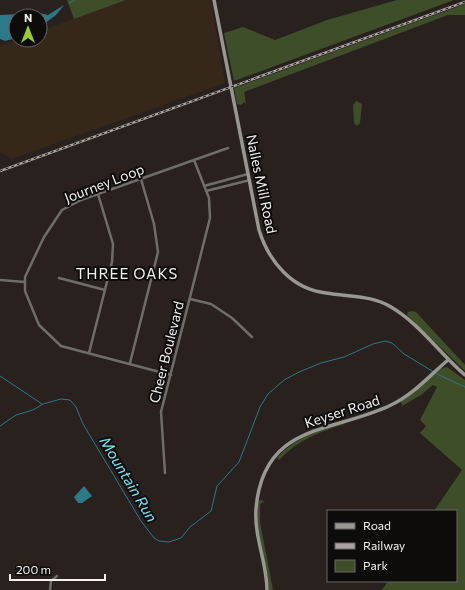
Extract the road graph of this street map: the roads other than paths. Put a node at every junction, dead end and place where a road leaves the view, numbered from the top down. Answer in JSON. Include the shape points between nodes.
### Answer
{"nodes":[{"id":1,"x":214,"y":0,"type":"edge"},
{"id":2,"x":228,"y":148,"type":"dead end"},
{"id":3,"x":194,"y":160,"type":"junction"},
{"id":4,"x":248,"y":174,"type":"junction"},
{"id":5,"x":141,"y":179,"type":"junction"},
{"id":6,"x":250,"y":180,"type":"junction"},
{"id":7,"x":204,"y":186,"type":"junction"},
{"id":8,"x":206,"y":192,"type":"junction"},
{"id":9,"x":98,"y":194,"type":"junction"},
{"id":10,"x":59,"y":278,"type":"dead end"},
{"id":11,"x":0,"y":280,"type":"edge"},
{"id":12,"x":25,"y":282,"type":"junction"},
{"id":13,"x":105,"y":290,"type":"junction"},
{"id":14,"x":190,"y":299,"type":"junction"},
{"id":15,"x":252,"y":337,"type":"dead end"},
{"id":16,"x":89,"y":353,"type":"junction"},
{"id":17,"x":448,"y":360,"type":"junction"},
{"id":18,"x":130,"y":364,"type":"junction"},
{"id":19,"x":171,"y":375,"type":"junction"},
{"id":20,"x":465,"y":375,"type":"edge"},
{"id":21,"x":165,"y":473,"type":"dead end"},
{"id":22,"x":56,"y":576,"type":"dead end"},
{"id":23,"x":50,"y":590,"type":"edge"},
{"id":24,"x":267,"y":590,"type":"edge"}],
"edges":[{"from":1,"to":4,"type":"street","name":"Nalles Mill Road"},
{"from":2,"to":3,"type":"street","name":"Journey Loop"},
{"from":3,"to":5,"type":"street","name":"Journey Loop"},
{"from":3,"to":7,"type":"street","name":"Cheer Boulevard"},
{"from":4,"to":6,"type":"street","name":"Nalles Mill Road"},
{"from":4,"to":7,"type":"street"},
{"from":5,"to":9,"type":"street","name":"Journey Loop"},
{"from":5,"to":18,"type":"street","via":[[154,224],[158,252]]},
{"from":6,"to":8,"type":"street"},
{"from":6,"to":17,"type":"street","name":"Nalles Mill Road","via":[[262,238],[272,259],[282,271],[299,284],[319,292],[362,296],[384,303],[405,317]]},
{"from":7,"to":8,"type":"street","name":"Cheer Boulevard"},
{"from":8,"to":14,"type":"street","name":"Cheer Boulevard","via":[[210,204],[210,218]]},
{"from":9,"to":12,"type":"street","name":"Journey Loop","via":[[62,210],[44,237]]},
{"from":9,"to":13,"type":"street","via":[[113,244],[112,262]]},
{"from":10,"to":13,"type":"street"},
{"from":11,"to":12,"type":"street"},
{"from":12,"to":16,"type":"street","via":[[25,291],[39,325],[61,346]]},
{"from":13,"to":16,"type":"street"},
{"from":14,"to":15,"type":"street","via":[[211,304],[232,318]]},
{"from":14,"to":19,"type":"street","name":"Cheer Boulevard"},
{"from":16,"to":18,"type":"street"},
{"from":17,"to":20,"type":"street","name":"Nalles Mill Road"},
{"from":17,"to":24,"type":"street","name":"Keyser Road","via":[[404,398],[392,405],[308,432],[290,443],[276,458],[262,482],[256,508]]},
{"from":18,"to":19,"type":"street"},
{"from":19,"to":21,"type":"street","name":"Cheer Boulevard","via":[[161,412]]},
{"from":22,"to":23,"type":"street","via":[[51,581]]}]}
